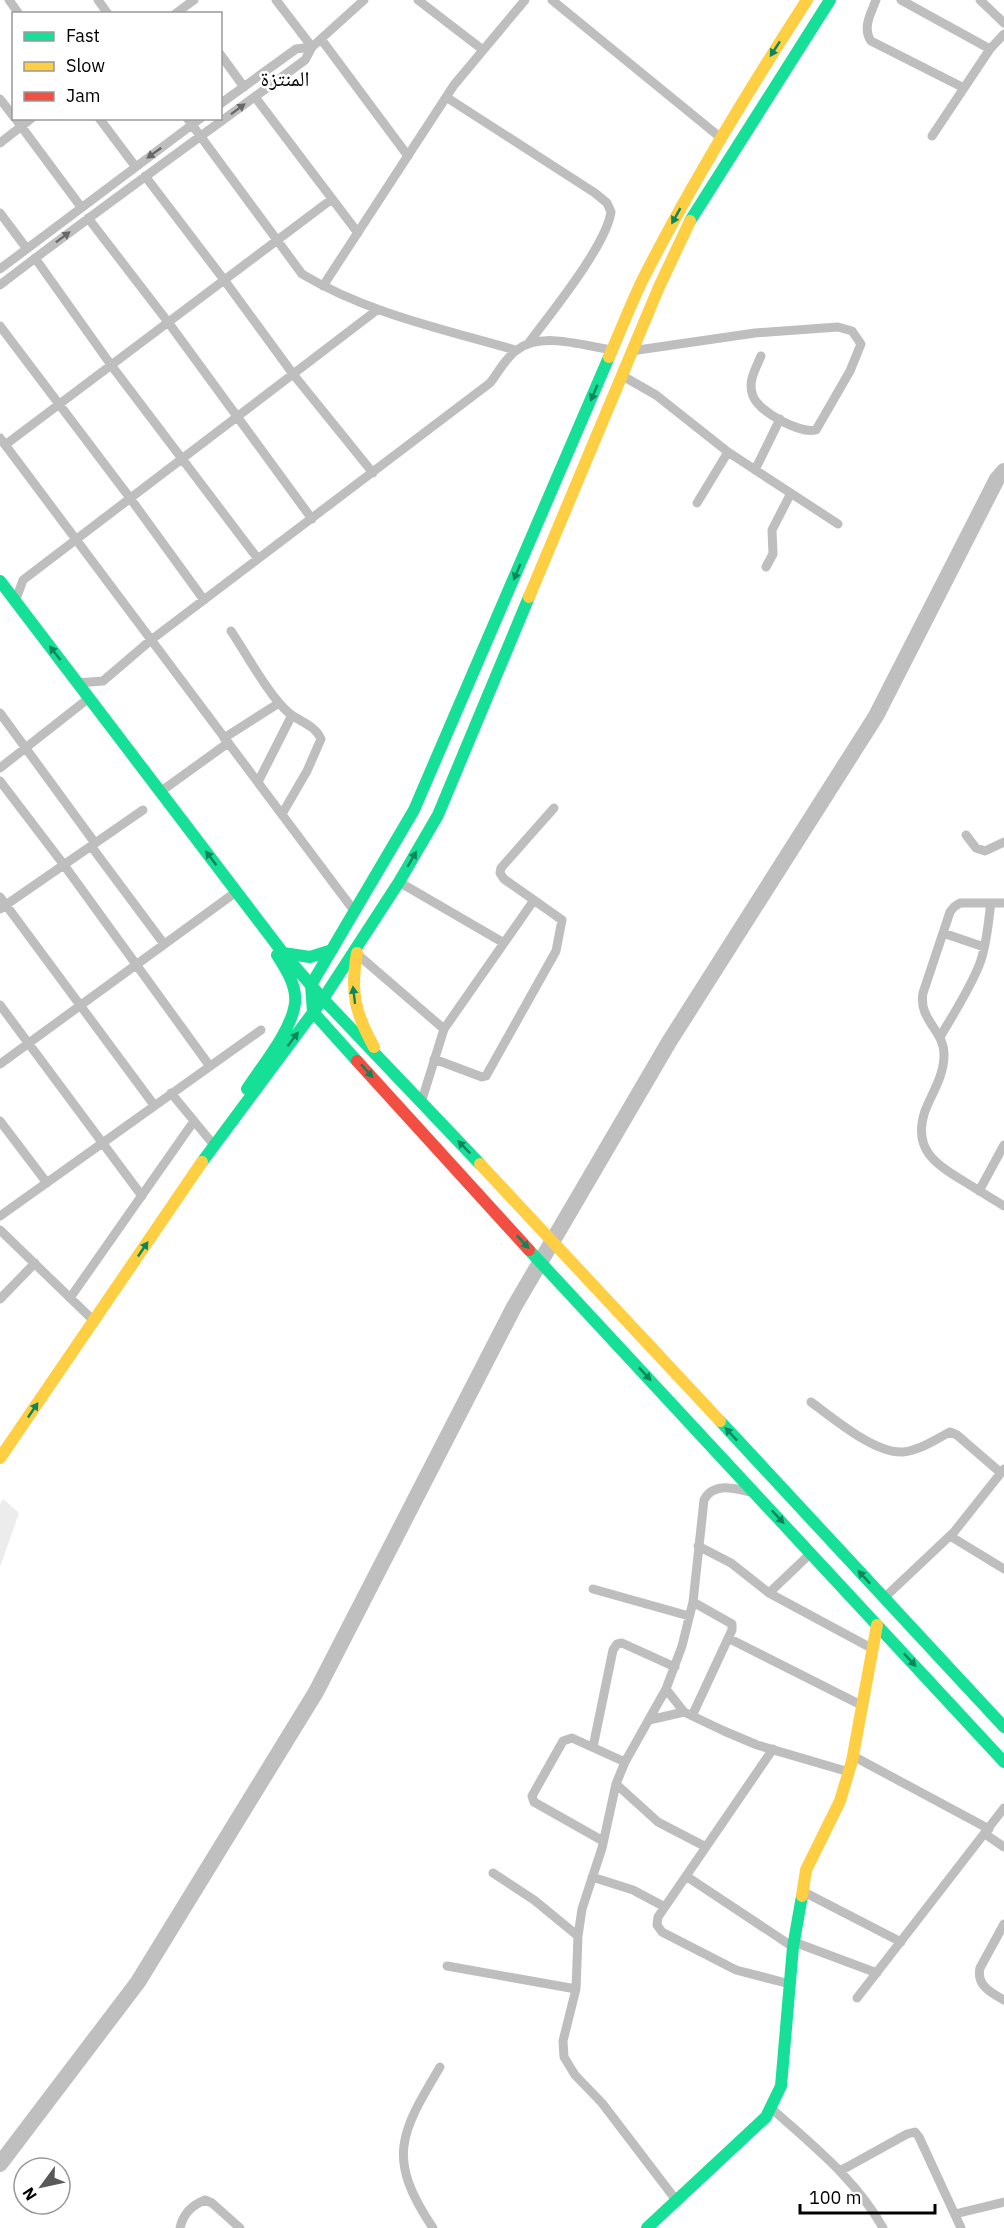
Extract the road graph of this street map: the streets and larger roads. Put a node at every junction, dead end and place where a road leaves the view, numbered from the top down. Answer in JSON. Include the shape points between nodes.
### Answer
{"nodes":[{"id":1,"x":9,"y":0,"type":"edge"},
{"id":2,"x":194,"y":0,"type":"edge"},
{"id":3,"x":276,"y":0,"type":"edge"},
{"id":4,"x":418,"y":0,"type":"edge"},
{"id":5,"x":525,"y":0,"type":"edge"},
{"id":6,"x":552,"y":0,"type":"edge"},
{"id":7,"x":807,"y":0,"type":"edge"},
{"id":8,"x":830,"y":0,"type":"edge"},
{"id":9,"x":876,"y":0,"type":"edge"},
{"id":10,"x":901,"y":0,"type":"edge"},
{"id":11,"x":980,"y":0,"type":"edge"},
{"id":12,"x":360,"y":1,"type":"edge"},
{"id":13,"x":186,"y":7,"type":"edge"},
{"id":14,"x":18,"y":12,"type":"edge"},
{"id":15,"x":1004,"y":23,"type":"edge"},
{"id":16,"x":1004,"y":34,"type":"edge"},
{"id":17,"x":321,"y":39,"type":"junction"},
{"id":18,"x":312,"y":46,"type":"junction"},
{"id":19,"x":990,"y":49,"type":"junction"},
{"id":20,"x":483,"y":50,"type":"junction"},
{"id":21,"x":222,"y":57,"type":"edge"},
{"id":22,"x":244,"y":87,"type":"junction"},
{"id":23,"x":964,"y":88,"type":"junction"},
{"id":24,"x":255,"y":96,"type":"junction"},
{"id":25,"x":446,"y":97,"type":"junction"},
{"id":26,"x":0,"y":99,"type":"edge"},
{"id":27,"x":222,"y":103,"type":"edge"},
{"id":28,"x":12,"y":115,"type":"edge"},
{"id":29,"x":16,"y":120,"type":"edge"},
{"id":30,"x":30,"y":120,"type":"edge"},
{"id":31,"x":100,"y":120,"type":"edge"},
{"id":32,"x":189,"y":122,"type":"edge"},
{"id":33,"x":21,"y":127,"type":"junction"},
{"id":34,"x":932,"y":136,"type":"dead end"},
{"id":35,"x":200,"y":137,"type":"junction"},
{"id":36,"x":721,"y":138,"type":"junction"},
{"id":37,"x":0,"y":142,"type":"edge"},
{"id":38,"x":408,"y":156,"type":"junction"},
{"id":39,"x":135,"y":166,"type":"junction"},
{"id":40,"x":145,"y":176,"type":"junction"},
{"id":41,"x":332,"y":199,"type":"junction"},
{"id":42,"x":81,"y":207,"type":"junction"},
{"id":43,"x":0,"y":213,"type":"edge"},
{"id":44,"x":88,"y":218,"type":"junction"},
{"id":45,"x":358,"y":233,"type":"junction"},
{"id":46,"x":277,"y":241,"type":"junction"},
{"id":47,"x":27,"y":249,"type":"junction"},
{"id":48,"x":35,"y":258,"type":"junction"},
{"id":49,"x":0,"y":269,"type":"edge"},
{"id":50,"x":225,"y":281,"type":"junction"},
{"id":51,"x":0,"y":285,"type":"edge"},
{"id":52,"x":323,"y":286,"type":"junction"},
{"id":53,"x":377,"y":310,"type":"junction"},
{"id":54,"x":168,"y":322,"type":"junction"},
{"id":55,"x":0,"y":326,"type":"edge"},
{"id":56,"x":528,"y":344,"type":"junction"},
{"id":57,"x":515,"y":350,"type":"junction"},
{"id":58,"x":612,"y":350,"type":"junction"},
{"id":59,"x":632,"y":351,"type":"junction"},
{"id":60,"x":761,"y":356,"type":"dead end"},
{"id":61,"x":111,"y":365,"type":"junction"},
{"id":62,"x":293,"y":374,"type":"junction"},
{"id":63,"x":621,"y":375,"type":"junction"},
{"id":64,"x":59,"y":405,"type":"junction"},
{"id":65,"x":236,"y":417,"type":"junction"},
{"id":66,"x":780,"y":419,"type":"junction"},
{"id":67,"x":3,"y":442,"type":"edge"},
{"id":68,"x":728,"y":452,"type":"junction"},
{"id":69,"x":182,"y":458,"type":"junction"},
{"id":70,"x":755,"y":470,"type":"junction"},
{"id":71,"x":373,"y":473,"type":"junction"},
{"id":72,"x":791,"y":493,"type":"junction"},
{"id":73,"x":130,"y":498,"type":"junction"},
{"id":74,"x":697,"y":503,"type":"dead end"},
{"id":75,"x":312,"y":519,"type":"junction"},
{"id":76,"x":838,"y":524,"type":"dead end"},
{"id":77,"x":76,"y":539,"type":"junction"},
{"id":78,"x":258,"y":559,"type":"junction"},
{"id":79,"x":766,"y":567,"type":"dead end"},
{"id":80,"x":0,"y":581,"type":"edge"},
{"id":81,"x":204,"y":600,"type":"junction"},
{"id":82,"x":15,"y":602,"type":"junction"},
{"id":83,"x":231,"y":631,"type":"dead end"},
{"id":84,"x":151,"y":640,"type":"junction"},
{"id":85,"x":77,"y":683,"type":"junction"},
{"id":86,"x":88,"y":698,"type":"junction"},
{"id":87,"x":279,"y":703,"type":"junction"},
{"id":88,"x":0,"y":713,"type":"edge"},
{"id":89,"x":292,"y":715,"type":"junction"},
{"id":90,"x":226,"y":740,"type":"junction"},
{"id":91,"x":26,"y":748,"type":"junction"},
{"id":92,"x":0,"y":768,"type":"edge"},
{"id":93,"x":0,"y":781,"type":"edge"},
{"id":94,"x":258,"y":782,"type":"junction"},
{"id":95,"x":160,"y":792,"type":"junction"},
{"id":96,"x":554,"y":808,"type":"dead end"},
{"id":97,"x":143,"y":810,"type":"dead end"},
{"id":98,"x":282,"y":814,"type":"junction"},
{"id":99,"x":966,"y":835,"type":"dead end"},
{"id":100,"x":1004,"y":842,"type":"edge"},
{"id":101,"x":93,"y":844,"type":"junction"},
{"id":102,"x":64,"y":865,"type":"junction"},
{"id":103,"x":399,"y":882,"type":"junction"},
{"id":104,"x":236,"y":892,"type":"junction"},
{"id":105,"x":534,"y":900,"type":"junction"},
{"id":106,"x":991,"y":903,"type":"junction"},
{"id":107,"x":1004,"y":903,"type":"edge"},
{"id":108,"x":2,"y":904,"type":"edge"},
{"id":109,"x":251,"y":911,"type":"junction"},
{"id":110,"x":355,"y":912,"type":"junction"},
{"id":111,"x":942,"y":933,"type":"junction"},
{"id":112,"x":504,"y":943,"type":"junction"},
{"id":113,"x":164,"y":944,"type":"junction"},
{"id":114,"x":984,"y":946,"type":"junction"},
{"id":115,"x":358,"y":949,"type":"junction"},
{"id":116,"x":332,"y":950,"type":"junction"},
{"id":117,"x":283,"y":953,"type":"junction"},
{"id":118,"x":137,"y":965,"type":"junction"},
{"id":119,"x":311,"y":985,"type":"junction"},
{"id":120,"x":322,"y":999,"type":"junction"},
{"id":121,"x":80,"y":1004,"type":"junction"},
{"id":122,"x":0,"y":1005,"type":"edge"},
{"id":123,"x":313,"y":1012,"type":"junction"},
{"id":124,"x":444,"y":1029,"type":"junction"},
{"id":125,"x":261,"y":1030,"type":"dead end"},
{"id":126,"x":940,"y":1037,"type":"junction"},
{"id":127,"x":28,"y":1043,"type":"junction"},
{"id":128,"x":434,"y":1059,"type":"junction"},
{"id":129,"x":0,"y":1064,"type":"edge"},
{"id":130,"x":209,"y":1065,"type":"junction"},
{"id":131,"x":385,"y":1067,"type":"junction"},
{"id":132,"x":171,"y":1093,"type":"junction"},
{"id":133,"x":421,"y":1103,"type":"junction"},
{"id":134,"x":154,"y":1105,"type":"junction"},
{"id":135,"x":0,"y":1121,"type":"edge"},
{"id":136,"x":194,"y":1121,"type":"junction"},
{"id":137,"x":102,"y":1142,"type":"junction"},
{"id":138,"x":213,"y":1144,"type":"junction"},
{"id":139,"x":1004,"y":1145,"type":"edge"},
{"id":140,"x":206,"y":1156,"type":"junction"},
{"id":141,"x":47,"y":1183,"type":"junction"},
{"id":142,"x":979,"y":1191,"type":"junction"},
{"id":143,"x":142,"y":1196,"type":"junction"},
{"id":144,"x":1004,"y":1206,"type":"edge"},
{"id":145,"x":0,"y":1216,"type":"edge"},
{"id":146,"x":0,"y":1230,"type":"edge"},
{"id":147,"x":35,"y":1263,"type":"junction"},
{"id":148,"x":70,"y":1298,"type":"junction"},
{"id":149,"x":0,"y":1299,"type":"edge"},
{"id":150,"x":94,"y":1321,"type":"junction"},
{"id":151,"x":811,"y":1402,"type":"dead end"},
{"id":152,"x":0,"y":1458,"type":"edge"},
{"id":153,"x":1002,"y":1476,"type":"edge"},
{"id":154,"x":756,"y":1493,"type":"junction"},
{"id":155,"x":950,"y":1536,"type":"junction"},
{"id":156,"x":698,"y":1546,"type":"junction"},
{"id":157,"x":811,"y":1553,"type":"junction"},
{"id":158,"x":1004,"y":1569,"type":"edge"},
{"id":159,"x":593,"y":1589,"type":"dead end"},
{"id":160,"x":769,"y":1593,"type":"junction"},
{"id":161,"x":884,"y":1598,"type":"junction"},
{"id":162,"x":693,"y":1602,"type":"junction"},
{"id":163,"x":689,"y":1616,"type":"junction"},
{"id":164,"x":877,"y":1625,"type":"junction"},
{"id":165,"x":728,"y":1638,"type":"junction"},
{"id":166,"x":873,"y":1648,"type":"junction"},
{"id":167,"x":675,"y":1667,"type":"junction"},
{"id":168,"x":666,"y":1689,"type":"junction"},
{"id":169,"x":863,"y":1706,"type":"junction"},
{"id":170,"x":688,"y":1714,"type":"junction"},
{"id":171,"x":649,"y":1720,"type":"junction"},
{"id":172,"x":1004,"y":1727,"type":"edge"},
{"id":173,"x":593,"y":1747,"type":"junction"},
{"id":174,"x":773,"y":1749,"type":"junction"},
{"id":175,"x":854,"y":1756,"type":"junction"},
{"id":176,"x":625,"y":1762,"type":"junction"},
{"id":177,"x":1004,"y":1762,"type":"edge"},
{"id":178,"x":849,"y":1773,"type":"junction"},
{"id":179,"x":616,"y":1784,"type":"junction"},
{"id":180,"x":1004,"y":1808,"type":"edge"},
{"id":181,"x":987,"y":1832,"type":"junction"},
{"id":182,"x":603,"y":1841,"type":"junction"},
{"id":183,"x":706,"y":1847,"type":"junction"},
{"id":184,"x":1004,"y":1847,"type":"edge"},
{"id":185,"x":493,"y":1872,"type":"dead end"},
{"id":186,"x":686,"y":1876,"type":"junction"},
{"id":187,"x":592,"y":1877,"type":"junction"},
{"id":188,"x":802,"y":1891,"type":"junction"},
{"id":189,"x":665,"y":1907,"type":"junction"},
{"id":190,"x":1004,"y":1924,"type":"edge"},
{"id":191,"x":578,"y":1936,"type":"junction"},
{"id":192,"x":901,"y":1942,"type":"junction"},
{"id":193,"x":793,"y":1945,"type":"junction"},
{"id":194,"x":447,"y":1966,"type":"dead end"},
{"id":195,"x":877,"y":1973,"type":"junction"},
{"id":196,"x":790,"y":1984,"type":"junction"},
{"id":197,"x":576,"y":1989,"type":"junction"},
{"id":198,"x":857,"y":1998,"type":"dead end"},
{"id":199,"x":1004,"y":2000,"type":"edge"},
{"id":200,"x":440,"y":2067,"type":"dead end"},
{"id":201,"x":771,"y":2108,"type":"junction"},
{"id":202,"x":840,"y":2171,"type":"junction"},
{"id":203,"x":676,"y":2200,"type":"junction"},
{"id":204,"x":1004,"y":2202,"type":"edge"},
{"id":205,"x":955,"y":2214,"type":"junction"},
{"id":206,"x":180,"y":2228,"type":"edge"},
{"id":207,"x":240,"y":2228,"type":"edge"},
{"id":208,"x":433,"y":2228,"type":"edge"},
{"id":209,"x":646,"y":2228,"type":"edge"},
{"id":210,"x":883,"y":2228,"type":"edge"},
{"id":211,"x":961,"y":2228,"type":"edge"}],
"edges":[{"from":1,"to":14,"type":"street"},
{"from":2,"to":13,"type":"street"},
{"from":3,"to":18,"type":"street"},
{"from":4,"to":20,"type":"street"},
{"from":5,"to":20,"type":"street"},
{"from":6,"to":36,"type":"street"},
{"from":7,"to":36,"type":"street","one_way":true},
{"from":8,"to":59,"type":"street","via":[[694,213]]},
{"from":9,"to":23,"type":"street","via":[[867,24],[871,41]]},
{"from":10,"to":19,"type":"street"},
{"from":11,"to":15,"type":"street"},
{"from":12,"to":17,"type":"street"},
{"from":16,"to":19,"type":"street"},
{"from":17,"to":18,"type":"street"},
{"from":17,"to":38,"type":"street"},
{"from":18,"to":22,"type":"street","via":[[296,49]]},
{"from":18,"to":24,"type":"street","via":[[305,60]]},
{"from":19,"to":23,"type":"street"},
{"from":20,"to":25,"type":"street"},
{"from":21,"to":22,"type":"street"},
{"from":22,"to":27,"type":"street"},
{"from":23,"to":34,"type":"street"},
{"from":35,"to":24,"type":"street","one_way":true},
{"from":24,"to":41,"type":"street"},
{"from":25,"to":38,"type":"street"},
{"from":25,"to":56,"type":"street","via":[[595,193],[611,212],[605,232],[584,266]]},
{"from":26,"to":28,"type":"street"},
{"from":29,"to":33,"type":"street"},
{"from":30,"to":33,"type":"street"},
{"from":31,"to":39,"type":"street"},
{"from":32,"to":35,"type":"street"},
{"from":32,"to":39,"type":"street","one_way":true},
{"from":33,"to":37,"type":"street"},
{"from":33,"to":42,"type":"street"},
{"from":35,"to":40,"type":"street"},
{"from":35,"to":46,"type":"street"},
{"from":36,"to":58,"type":"street","one_way":true,"via":[[670,226]]},
{"from":38,"to":45,"type":"street"},
{"from":39,"to":42,"type":"street"},
{"from":40,"to":44,"type":"street"},
{"from":40,"to":50,"type":"street"},
{"from":41,"to":45,"type":"street"},
{"from":41,"to":46,"type":"street"},
{"from":42,"to":47,"type":"street"},
{"from":43,"to":47,"type":"street"},
{"from":48,"to":44,"type":"street","one_way":true},
{"from":44,"to":54,"type":"street"},
{"from":45,"to":52,"type":"street"},
{"from":46,"to":50,"type":"street"},
{"from":46,"to":52,"type":"street","via":[[302,274]]},
{"from":47,"to":49,"type":"street"},
{"from":48,"to":51,"type":"street"},
{"from":48,"to":61,"type":"street"},
{"from":50,"to":54,"type":"street"},
{"from":50,"to":62,"type":"street"},
{"from":52,"to":53,"type":"street"},
{"from":53,"to":57,"type":"street"},
{"from":53,"to":62,"type":"street"},
{"from":54,"to":61,"type":"street"},
{"from":54,"to":65,"type":"street"},
{"from":55,"to":64,"type":"street"},
{"from":56,"to":57,"type":"street"},
{"from":56,"to":58,"type":"street","via":[[558,341]]},
{"from":57,"to":71,"type":"street","via":[[490,383]]},
{"from":58,"to":110,"type":"street","one_way":true,"via":[[414,810]]},
{"from":59,"to":63,"type":"street"},
{"from":59,"to":66,"type":"street","via":[[755,333],[837,327],[852,331],[861,344],[816,429],[803,430]]},
{"from":60,"to":66,"type":"street","via":[[751,380],[753,396]]},
{"from":61,"to":64,"type":"street"},
{"from":61,"to":69,"type":"street"},
{"from":62,"to":65,"type":"street"},
{"from":62,"to":71,"type":"street"},
{"from":63,"to":68,"type":"street","via":[[656,395]]},
{"from":103,"to":63,"type":"street","one_way":true,"via":[[438,815]]},
{"from":64,"to":67,"type":"street"},
{"from":64,"to":73,"type":"street"},
{"from":65,"to":69,"type":"street"},
{"from":65,"to":75,"type":"street"},
{"from":66,"to":70,"type":"street"},
{"from":67,"to":77,"type":"street"},
{"from":68,"to":70,"type":"street"},
{"from":68,"to":74,"type":"street"},
{"from":69,"to":73,"type":"street"},
{"from":69,"to":78,"type":"street"},
{"from":70,"to":72,"type":"street"},
{"from":71,"to":75,"type":"street"},
{"from":72,"to":76,"type":"street"},
{"from":72,"to":79,"type":"street","via":[[772,530],[772,554]]},
{"from":73,"to":77,"type":"street"},
{"from":73,"to":81,"type":"street"},
{"from":75,"to":78,"type":"street"},
{"from":77,"to":82,"type":"street","via":[[24,580]]},
{"from":77,"to":84,"type":"street"},
{"from":78,"to":81,"type":"street"},
{"from":80,"to":82,"type":"street"},
{"from":81,"to":84,"type":"street"},
{"from":85,"to":82,"type":"street","one_way":true},
{"from":83,"to":87,"type":"street"},
{"from":84,"to":85,"type":"street","via":[[103,681]]},
{"from":84,"to":90,"type":"street"},
{"from":85,"to":86,"type":"street"},
{"from":86,"to":91,"type":"street"},
{"from":86,"to":95,"type":"street"},
{"from":87,"to":89,"type":"street"},
{"from":87,"to":90,"type":"street"},
{"from":88,"to":91,"type":"street"},
{"from":89,"to":94,"type":"street"},
{"from":89,"to":98,"type":"street","via":[[318,732],[321,739]]},
{"from":90,"to":94,"type":"street"},
{"from":90,"to":95,"type":"street"},
{"from":91,"to":92,"type":"street"},
{"from":91,"to":101,"type":"street"},
{"from":93,"to":102,"type":"street"},
{"from":94,"to":98,"type":"street"},
{"from":104,"to":95,"type":"street","one_way":true},
{"from":96,"to":105,"type":"street","via":[[501,868],[504,879]]},
{"from":97,"to":101,"type":"street"},
{"from":98,"to":110,"type":"street"},
{"from":99,"to":100,"type":"street","via":[[976,848],[985,851]]},
{"from":101,"to":102,"type":"street"},
{"from":101,"to":113,"type":"street"},
{"from":102,"to":108,"type":"street"},
{"from":102,"to":118,"type":"street"},
{"from":103,"to":112,"type":"street"},
{"from":103,"to":115,"type":"street"},
{"from":104,"to":109,"type":"street"},
{"from":104,"to":113,"type":"street"},
{"from":105,"to":112,"type":"street"},
{"from":105,"to":128,"type":"street","via":[[562,920],[556,951],[489,1073],[482,1077]]},
{"from":106,"to":107,"type":"street"},
{"from":106,"to":111,"type":"street","via":[[960,903],[950,912]]},
{"from":106,"to":114,"type":"street"},
{"from":108,"to":121,"type":"street"},
{"from":109,"to":117,"type":"street"},
{"from":109,"to":138,"type":"street","via":[[291,980],[295,1005]]},
{"from":110,"to":116,"type":"street"},
{"from":111,"to":114,"type":"street"},
{"from":111,"to":126,"type":"street","via":[[921,1004]]},
{"from":112,"to":124,"type":"street"},
{"from":113,"to":118,"type":"street"},
{"from":114,"to":126,"type":"street","via":[[970,984]]},
{"from":115,"to":120,"type":"street"},
{"from":115,"to":124,"type":"street"},
{"from":131,"to":115,"type":"street","one_way":true,"via":[[358,1019],[352,992]]},
{"from":116,"to":117,"type":"street","via":[[310,957]]},
{"from":116,"to":119,"type":"street"},
{"from":117,"to":119,"type":"street"},
{"from":118,"to":121,"type":"street"},
{"from":118,"to":130,"type":"street"},
{"from":119,"to":120,"type":"street"},
{"from":119,"to":123,"type":"street"},
{"from":120,"to":123,"type":"street"},
{"from":120,"to":131,"type":"street"},
{"from":121,"to":127,"type":"street"},
{"from":121,"to":134,"type":"street"},
{"from":122,"to":127,"type":"street"},
{"from":140,"to":123,"type":"street","one_way":true},
{"from":123,"to":154,"type":"street","one_way":true},
{"from":124,"to":128,"type":"street"},
{"from":125,"to":130,"type":"street"},
{"from":126,"to":142,"type":"street","via":[[944,1054],[940,1080],[921,1129],[923,1145],[937,1165]]},
{"from":127,"to":129,"type":"street"},
{"from":127,"to":137,"type":"street"},
{"from":128,"to":133,"type":"street"},
{"from":130,"to":132,"type":"street"},
{"from":131,"to":133,"type":"street"},
{"from":132,"to":134,"type":"street"},
{"from":132,"to":136,"type":"street"},
{"from":161,"to":133,"type":"street","one_way":true},
{"from":134,"to":137,"type":"street"},
{"from":135,"to":141,"type":"street"},
{"from":136,"to":138,"type":"street"},
{"from":136,"to":143,"type":"street"},
{"from":137,"to":141,"type":"street"},
{"from":137,"to":143,"type":"street"},
{"from":138,"to":140,"type":"street"},
{"from":139,"to":142,"type":"street"},
{"from":150,"to":140,"type":"street","one_way":true},
{"from":141,"to":145,"type":"street"},
{"from":142,"to":144,"type":"street"},
{"from":143,"to":148,"type":"street"},
{"from":146,"to":147,"type":"street"},
{"from":147,"to":148,"type":"street"},
{"from":147,"to":149,"type":"street"},
{"from":148,"to":150,"type":"street"},
{"from":152,"to":150,"type":"street","one_way":true},
{"from":151,"to":153,"type":"street","via":[[861,1438],[903,1453],[950,1432]]},
{"from":153,"to":155,"type":"street"},
{"from":154,"to":156,"type":"street","via":[[717,1487],[708,1492]]},
{"from":154,"to":157,"type":"street","one_way":true},
{"from":155,"to":158,"type":"street"},
{"from":155,"to":161,"type":"street"},
{"from":156,"to":160,"type":"street","via":[[731,1563]]},
{"from":156,"to":162,"type":"street"},
{"from":157,"to":160,"type":"street"},
{"from":157,"to":164,"type":"street"},
{"from":159,"to":163,"type":"street"},
{"from":160,"to":166,"type":"street"},
{"from":161,"to":172,"type":"street"},
{"from":162,"to":163,"type":"street"},
{"from":162,"to":165,"type":"street","via":[[732,1624]]},
{"from":163,"to":167,"type":"street"},
{"from":164,"to":166,"type":"street"},
{"from":164,"to":177,"type":"street","one_way":true},
{"from":165,"to":169,"type":"street"},
{"from":165,"to":170,"type":"street"},
{"from":166,"to":169,"type":"street"},
{"from":167,"to":168,"type":"street"},
{"from":167,"to":173,"type":"street","via":[[617,1644]]},
{"from":168,"to":170,"type":"street"},
{"from":168,"to":171,"type":"street"},
{"from":169,"to":175,"type":"street"},
{"from":170,"to":171,"type":"street"},
{"from":170,"to":174,"type":"street"},
{"from":171,"to":176,"type":"street"},
{"from":173,"to":176,"type":"street"},
{"from":173,"to":182,"type":"street","via":[[572,1738],[563,1741],[531,1799]]},
{"from":174,"to":178,"type":"street"},
{"from":174,"to":183,"type":"street"},
{"from":175,"to":178,"type":"street"},
{"from":175,"to":181,"type":"street"},
{"from":176,"to":179,"type":"street"},
{"from":178,"to":188,"type":"street","via":[[840,1801],[806,1870]]},
{"from":179,"to":182,"type":"street"},
{"from":179,"to":183,"type":"street","via":[[658,1822]]},
{"from":180,"to":181,"type":"street"},
{"from":181,"to":184,"type":"street"},
{"from":181,"to":192,"type":"street"},
{"from":182,"to":187,"type":"street"},
{"from":183,"to":186,"type":"street"},
{"from":185,"to":191,"type":"street"},
{"from":186,"to":189,"type":"street"},
{"from":186,"to":193,"type":"street"},
{"from":187,"to":189,"type":"street","via":[[633,1890]]},
{"from":187,"to":191,"type":"street"},
{"from":188,"to":192,"type":"street"},
{"from":188,"to":193,"type":"street"},
{"from":189,"to":196,"type":"street","via":[[657,1925],[662,1932],[736,1970]]},
{"from":190,"to":199,"type":"street","via":[[979,1974],[990,1992]]},
{"from":191,"to":197,"type":"street"},
{"from":192,"to":195,"type":"street"},
{"from":193,"to":195,"type":"street"},
{"from":193,"to":196,"type":"street"},
{"from":194,"to":197,"type":"street"},
{"from":195,"to":198,"type":"street"},
{"from":196,"to":201,"type":"street","via":[[781,2086]]},
{"from":197,"to":203,"type":"street","via":[[563,2041],[564,2057]]},
{"from":200,"to":208,"type":"street","via":[[416,2107],[402,2159],[407,2183]]},
{"from":201,"to":202,"type":"street"},
{"from":201,"to":203,"type":"street"},
{"from":202,"to":205,"type":"street","via":[[915,2132]]},
{"from":202,"to":210,"type":"street","via":[[870,2205]]},
{"from":203,"to":209,"type":"street"},
{"from":204,"to":205,"type":"street"},
{"from":205,"to":211,"type":"street"},
{"from":206,"to":207,"type":"street","via":[[191,2207],[205,2200]]}]}
